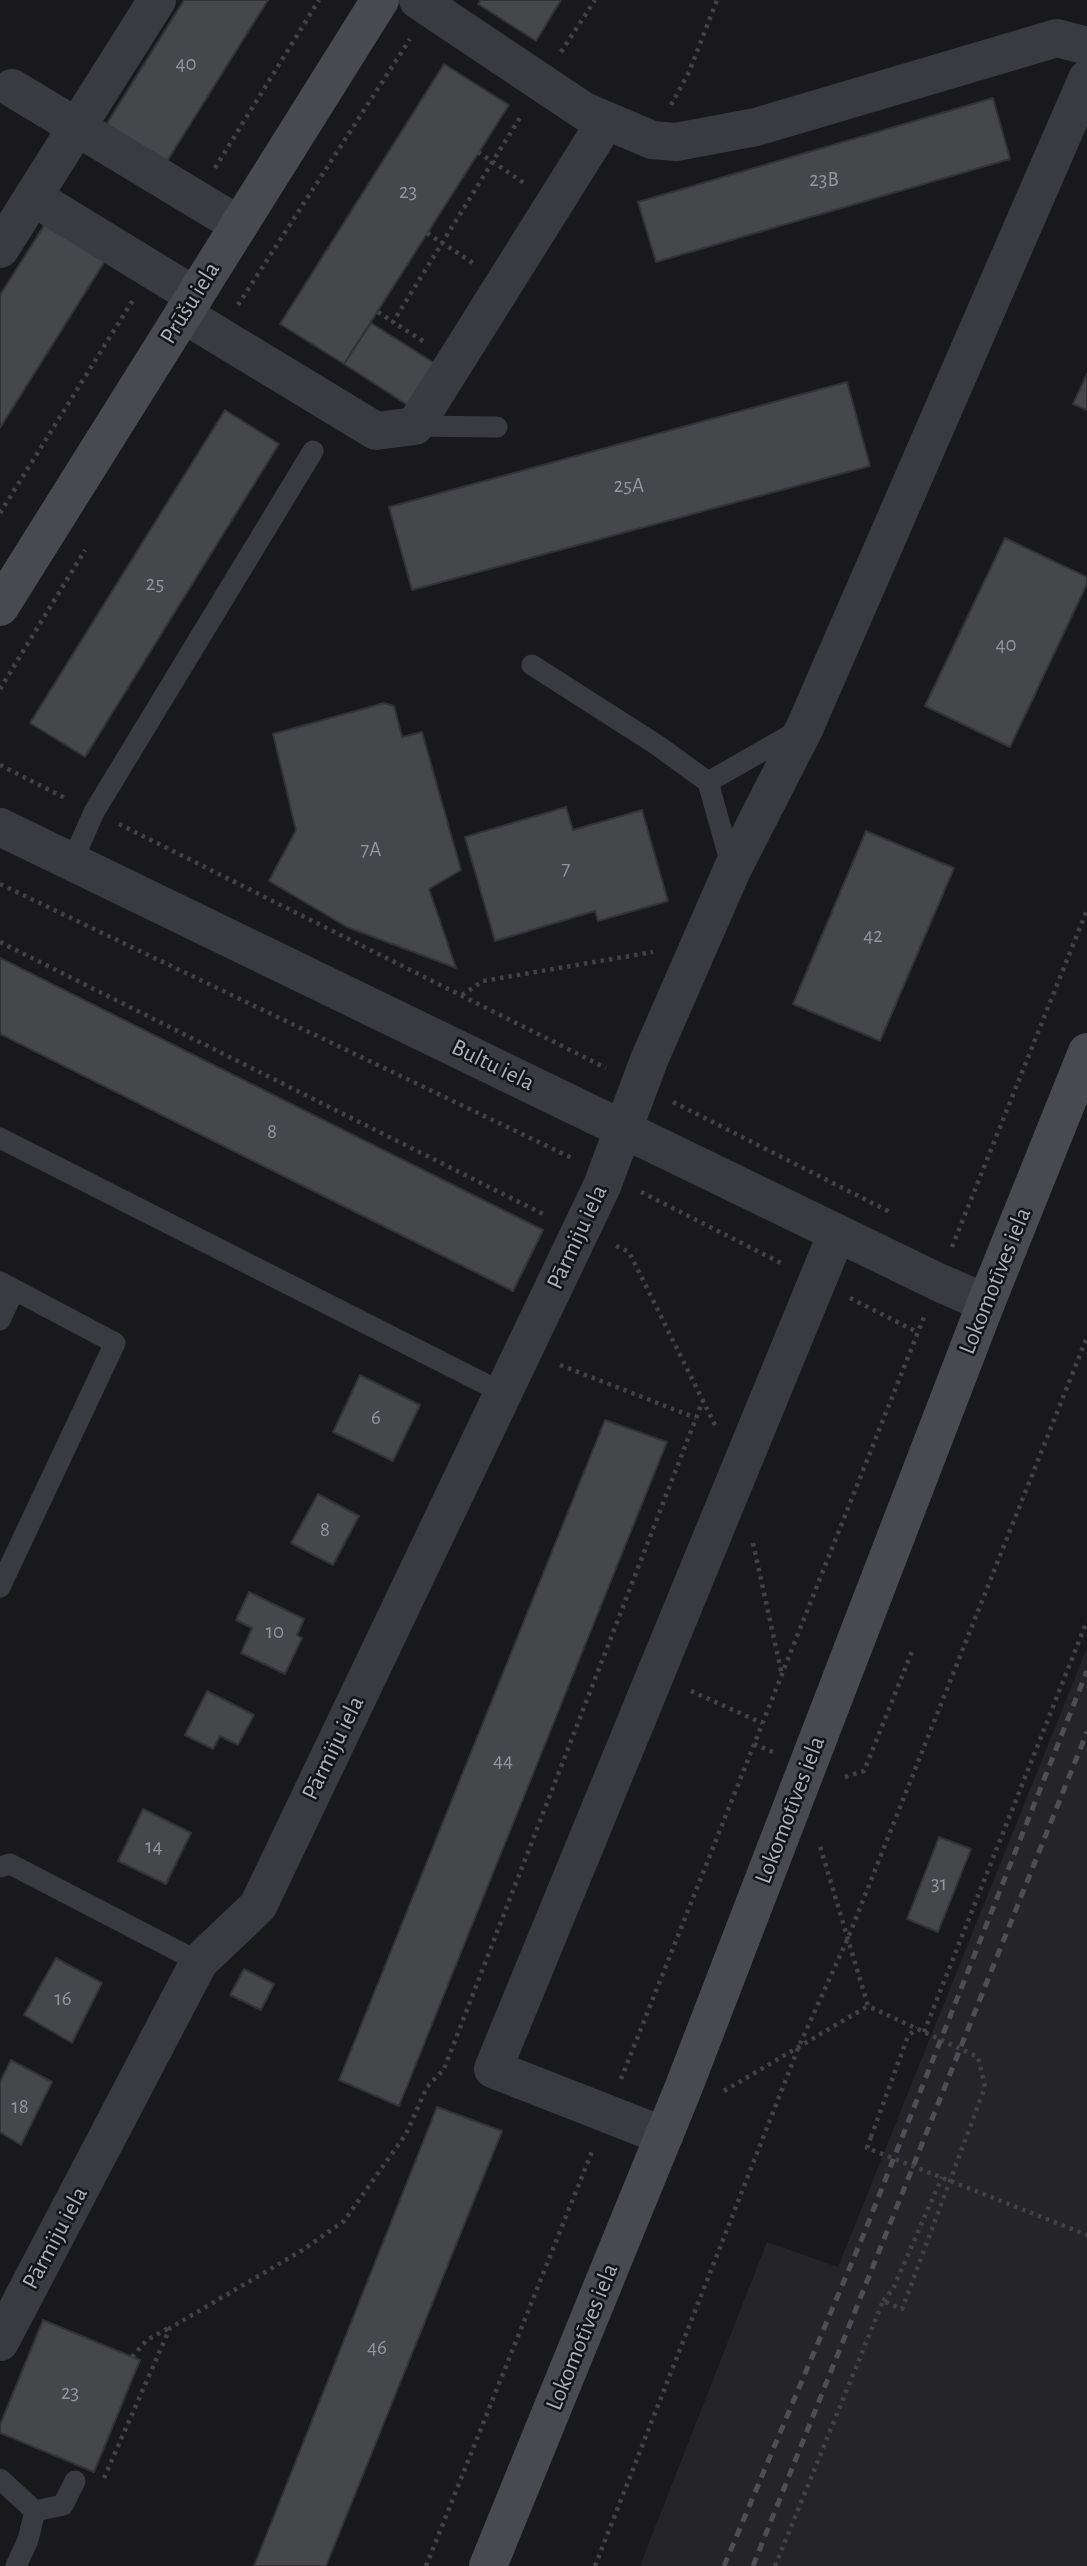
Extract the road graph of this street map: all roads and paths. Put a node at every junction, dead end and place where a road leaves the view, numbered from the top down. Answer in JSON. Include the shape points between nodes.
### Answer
{"nodes":[{"id":1,"x":157,"y":0,"type":"edge"},
{"id":2,"x":380,"y":0,"type":"edge"},
{"id":3,"x":418,"y":0,"type":"edge"},
{"id":4,"x":595,"y":0,"type":"edge"},
{"id":5,"x":717,"y":0,"type":"edge"},
{"id":6,"x":1087,"y":46,"type":"edge"},
{"id":7,"x":1087,"y":79,"type":"edge"},
{"id":8,"x":542,"y":83,"type":"junction"},
{"id":9,"x":12,"y":88,"type":"dead end"},
{"id":10,"x":606,"y":121,"type":"junction"},
{"id":11,"x":77,"y":127,"type":"junction"},
{"id":12,"x":652,"y":140,"type":"junction"},
{"id":13,"x":478,"y":152,"type":"dead end"},
{"id":14,"x":493,"y":162,"type":"junction"},
{"id":15,"x":33,"y":197,"type":"junction"},
{"id":16,"x":555,"y":204,"type":"junction"},
{"id":17,"x":239,"y":225,"type":"junction"},
{"id":18,"x":428,"y":233,"type":"dead end"},
{"id":19,"x":442,"y":243,"type":"junction"},
{"id":20,"x":0,"y":249,"type":"edge"},
{"id":21,"x":504,"y":284,"type":"junction"},
{"id":22,"x":189,"y":305,"type":"junction"},
{"id":23,"x":378,"y":312,"type":"dead end"},
{"id":24,"x":393,"y":321,"type":"junction"},
{"id":25,"x":456,"y":363,"type":"junction"},
{"id":26,"x":415,"y":426,"type":"junction"},
{"id":27,"x":497,"y":427,"type":"dead end"},
{"id":28,"x":313,"y":451,"type":"dead end"},
{"id":29,"x":0,"y":607,"type":"edge"},
{"id":30,"x":532,"y":665,"type":"dead end"},
{"id":31,"x":805,"y":727,"type":"junction"},
{"id":32,"x":0,"y":765,"type":"edge"},
{"id":33,"x":708,"y":782,"type":"junction"},
{"id":34,"x":94,"y":812,"type":"junction"},
{"id":35,"x":0,"y":827,"type":"edge"},
{"id":36,"x":72,"y":862,"type":"junction"},
{"id":37,"x":733,"y":870,"type":"junction"},
{"id":38,"x":0,"y":884,"type":"edge"},
{"id":39,"x":1087,"y":910,"type":"edge"},
{"id":40,"x":0,"y":942,"type":"edge"},
{"id":41,"x":658,"y":951,"type":"dead end"},
{"id":42,"x":462,"y":995,"type":"junction"},
{"id":43,"x":1087,"y":1052,"type":"edge"},
{"id":44,"x":640,"y":1085,"type":"junction"},
{"id":45,"x":625,"y":1129,"type":"junction"},
{"id":46,"x":0,"y":1138,"type":"edge"},
{"id":47,"x":607,"y":1174,"type":"junction"},
{"id":48,"x":892,"y":1213,"type":"dead end"},
{"id":49,"x":580,"y":1233,"type":"junction"},
{"id":50,"x":837,"y":1233,"type":"junction"},
{"id":51,"x":816,"y":1280,"type":"junction"},
{"id":52,"x":937,"y":1282,"type":"junction"},
{"id":53,"x":7,"y":1286,"type":"edge"},
{"id":54,"x":986,"y":1303,"type":"junction"},
{"id":55,"x":0,"y":1321,"type":"edge"},
{"id":56,"x":917,"y":1332,"type":"junction"},
{"id":57,"x":1087,"y":1337,"type":"edge"},
{"id":58,"x":523,"y":1350,"type":"junction"},
{"id":59,"x":503,"y":1394,"type":"junction"},
{"id":60,"x":703,"y":1400,"type":"junction"},
{"id":61,"x":696,"y":1418,"type":"junction"},
{"id":62,"x":737,"y":1473,"type":"junction"},
{"id":63,"x":752,"y":1540,"type":"dead end"},
{"id":64,"x":0,"y":1587,"type":"edge"},
{"id":65,"x":1087,"y":1621,"type":"edge"},
{"id":66,"x":655,"y":1675,"type":"junction"},
{"id":67,"x":782,"y":1675,"type":"junction"},
{"id":68,"x":762,"y":1723,"type":"junction"},
{"id":69,"x":820,"y":1835,"type":"dead end"},
{"id":70,"x":0,"y":1867,"type":"edge"},
{"id":71,"x":848,"y":1938,"type":"junction"},
{"id":72,"x":199,"y":1962,"type":"junction"},
{"id":73,"x":868,"y":2006,"type":"junction"},
{"id":74,"x":916,"y":2028,"type":"junction"},
{"id":75,"x":924,"y":2032,"type":"junction"},
{"id":76,"x":799,"y":2046,"type":"junction"},
{"id":77,"x":683,"y":2089,"type":"junction"},
{"id":78,"x":607,"y":2114,"type":"junction"},
{"id":79,"x":664,"y":2136,"type":"junction"},
{"id":80,"x":942,"y":2176,"type":"junction"},
{"id":81,"x":1087,"y":2235,"type":"edge"},
{"id":82,"x":883,"y":2301,"type":"junction"},
{"id":83,"x":170,"y":2328,"type":"junction"},
{"id":84,"x":0,"y":2342,"type":"edge"},
{"id":85,"x":132,"y":2357,"type":"dead end"},
{"id":86,"x":0,"y":2479,"type":"edge"},
{"id":87,"x":75,"y":2481,"type":"joint"},
{"id":88,"x":35,"y":2511,"type":"junction"},
{"id":89,"x":16,"y":2566,"type":"edge"},
{"id":90,"x":426,"y":2566,"type":"edge"},
{"id":91,"x":488,"y":2566,"type":"edge"},
{"id":92,"x":594,"y":2566,"type":"edge"},
{"id":93,"x":775,"y":2566,"type":"edge"}],
"edges":[{"from":1,"to":11,"type":"street"},
{"from":2,"to":17,"type":"street","name":"Prūšu iela"},
{"from":3,"to":8,"type":"street"},
{"from":4,"to":8,"type":"path"},
{"from":5,"to":12,"type":"path","via":[[689,72]]},
{"from":6,"to":12,"type":"street","via":[[1057,38],[756,127],[676,142]]},
{"from":7,"to":31,"type":"street","name":"Pārmiju iela"},
{"from":8,"to":10,"type":"street"},
{"from":8,"to":14,"type":"path"},
{"from":9,"to":11,"type":"street"},
{"from":10,"to":12,"type":"street"},
{"from":10,"to":16,"type":"street"},
{"from":11,"to":15,"type":"street"},
{"from":11,"to":17,"type":"street"},
{"from":13,"to":14,"type":"path"},
{"from":14,"to":16,"type":"path"},
{"from":14,"to":19,"type":"path"},
{"from":15,"to":20,"type":"street"},
{"from":15,"to":22,"type":"street"},
{"from":16,"to":21,"type":"street"},
{"from":17,"to":22,"type":"street","name":"Prūšu iela"},
{"from":18,"to":19,"type":"path"},
{"from":19,"to":21,"type":"path"},
{"from":19,"to":24,"type":"path"},
{"from":21,"to":25,"type":"street"},
{"from":22,"to":26,"type":"street","via":[[376,431]]},
{"from":22,"to":29,"type":"street","name":"Prūšu iela"},
{"from":23,"to":24,"type":"path"},
{"from":24,"to":25,"type":"path"},
{"from":25,"to":26,"type":"street"},
{"from":26,"to":27,"type":"lane"},
{"from":28,"to":34,"type":"lane"},
{"from":30,"to":33,"type":"lane"},
{"from":31,"to":33,"type":"lane"},
{"from":31,"to":37,"type":"street","name":"Pārmiju iela"},
{"from":32,"to":34,"type":"path"},
{"from":33,"to":37,"type":"lane"},
{"from":34,"to":36,"type":"lane"},
{"from":34,"to":42,"type":"path"},
{"from":35,"to":36,"type":"street","name":"Bultu iela"},
{"from":36,"to":45,"type":"street","name":"Bultu iela"},
{"from":37,"to":44,"type":"street","name":"Pārmiju iela"},
{"from":38,"to":47,"type":"path"},
{"from":39,"to":52,"type":"path"},
{"from":40,"to":49,"type":"path"},
{"from":41,"to":42,"type":"path","via":[[483,981]]},
{"from":42,"to":44,"type":"path"},
{"from":43,"to":54,"type":"street","name":"Lokomotīves iela"},
{"from":44,"to":45,"type":"street","name":"Pārmiju iela"},
{"from":44,"to":48,"type":"path"},
{"from":45,"to":47,"type":"street","name":"Pārmiju iela"},
{"from":45,"to":50,"type":"street","name":"Bultu iela"},
{"from":46,"to":59,"type":"lane"},
{"from":47,"to":49,"type":"street","name":"Pārmiju iela"},
{"from":47,"to":51,"type":"path"},
{"from":49,"to":58,"type":"street","name":"Pārmiju iela"},
{"from":49,"to":60,"type":"path","via":[[629,1252]]},
{"from":50,"to":51,"type":"street"},
{"from":50,"to":52,"type":"street","name":"Bultu iela"},
{"from":51,"to":56,"type":"path"},
{"from":51,"to":62,"type":"street"},
{"from":52,"to":54,"type":"street","name":"Bultu iela"},
{"from":52,"to":56,"type":"path"},
{"from":53,"to":55,"type":"lane"},
{"from":53,"to":64,"type":"lane","via":[[115,1343]]},
{"from":54,"to":77,"type":"street","name":"Lokomotīves iela"},
{"from":56,"to":67,"type":"path"},
{"from":57,"to":71,"type":"path"},
{"from":58,"to":59,"type":"street","name":"Pārmiju iela"},
{"from":58,"to":61,"type":"path"},
{"from":59,"to":72,"type":"street","name":"Pārmiju iela","via":[[258,1906]]},
{"from":60,"to":61,"type":"path"},
{"from":60,"to":62,"type":"path"},
{"from":61,"to":83,"type":"path","via":[[444,2069],[427,2087],[406,2134],[344,2221]]},
{"from":62,"to":66,"type":"street"},
{"from":63,"to":67,"type":"path"},
{"from":65,"to":75,"type":"path"},
{"from":66,"to":68,"type":"path"},
{"from":66,"to":78,"type":"street","via":[[493,2069]]},
{"from":67,"to":68,"type":"path"},
{"from":68,"to":78,"type":"path"},
{"from":69,"to":71,"type":"path"},
{"from":70,"to":72,"type":"lane","via":[[10,1864]]},
{"from":71,"to":73,"type":"path"},
{"from":71,"to":76,"type":"path"},
{"from":72,"to":84,"type":"street","name":"Pārmiju iela"},
{"from":73,"to":74,"type":"path"},
{"from":73,"to":76,"type":"path"},
{"from":74,"to":75,"type":"path"},
{"from":74,"to":80,"type":"path","bridge":true,"via":[[908,2036],[867,2148]]},
{"from":75,"to":82,"type":"path","via":[[978,2057],[985,2087],[901,2309]]},
{"from":76,"to":77,"type":"path","via":[[722,2093]]},
{"from":76,"to":92,"type":"path"},
{"from":77,"to":79,"type":"street","name":"Lokomotīves iela"},
{"from":78,"to":79,"type":"street"},
{"from":78,"to":90,"type":"path"},
{"from":79,"to":91,"type":"street","name":"Lokomotīves iela"},
{"from":80,"to":81,"type":"path","bridge":true},
{"from":80,"to":82,"type":"path","via":[[893,2289]]},
{"from":82,"to":93,"type":"path"},
{"from":83,"to":85,"type":"path","via":[[147,2340]]},
{"from":83,"to":87,"type":"path","via":[[106,2478]]},
{"from":86,"to":88,"type":"lane"},
{"from":87,"to":88,"type":"lane","via":[[62,2505]]},
{"from":88,"to":89,"type":"lane"}]}
